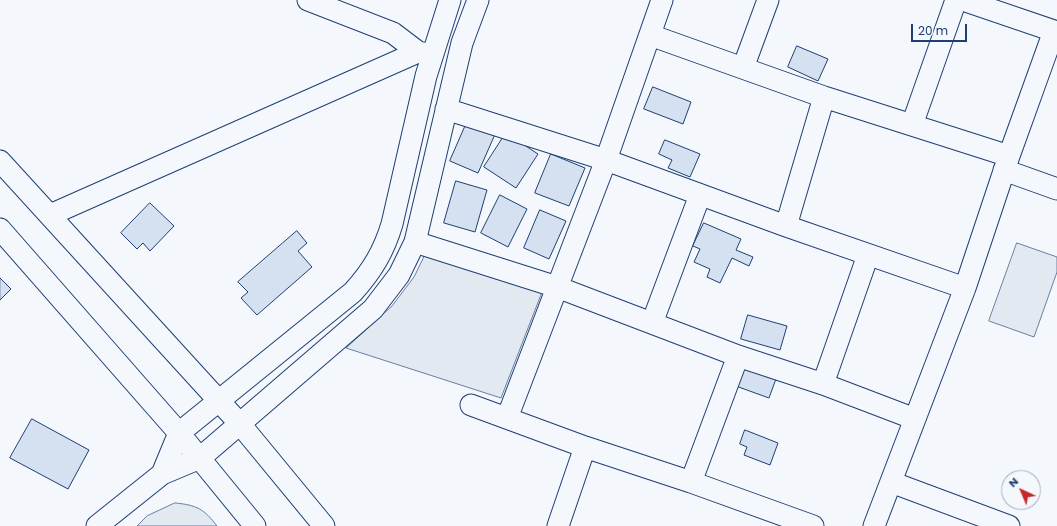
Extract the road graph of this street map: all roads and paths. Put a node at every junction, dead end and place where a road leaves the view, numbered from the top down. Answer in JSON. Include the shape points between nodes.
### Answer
{"nodes":[{"id":1,"x":308,"y":0,"type":"edge"},
{"id":2,"x":450,"y":0,"type":"edge"},
{"id":3,"x":478,"y":0,"type":"edge"},
{"id":4,"x":662,"y":0,"type":"edge"},
{"id":5,"x":768,"y":0,"type":"edge"},
{"id":6,"x":956,"y":0,"type":"edge"},
{"id":7,"x":964,"y":0,"type":"edge"},
{"id":8,"x":992,"y":4,"type":"edge"},
{"id":9,"x":1056,"y":32,"type":"edge"},
{"id":10,"x":650,"y":35,"type":"junction"},
{"id":11,"x":425,"y":54,"type":"junction"},
{"id":12,"x":743,"y":68,"type":"junction"},
{"id":13,"x":824,"y":97,"type":"junction"},
{"id":14,"x":446,"y":109,"type":"junction"},
{"id":15,"x":912,"y":125,"type":"junction"},
{"id":16,"x":606,"y":160,"type":"junction"},
{"id":17,"x":0,"y":161,"type":"edge"},
{"id":18,"x":1007,"y":163,"type":"junction"},
{"id":19,"x":1057,"y":189,"type":"edge"},
{"id":20,"x":700,"y":195,"type":"junction"},
{"id":21,"x":50,"y":215,"type":"junction"},
{"id":22,"x":786,"y":226,"type":"junction"},
{"id":23,"x":0,"y":229,"type":"edge"},
{"id":24,"x":415,"y":242,"type":"junction"},
{"id":25,"x":868,"y":255,"type":"junction"},
{"id":26,"x":557,"y":287,"type":"junction"},
{"id":27,"x":965,"y":288,"type":"junction"},
{"id":28,"x":652,"y":323,"type":"junction"},
{"id":29,"x":738,"y":356,"type":"junction"},
{"id":30,"x":823,"y":384,"type":"junction"},
{"id":31,"x":219,"y":401,"type":"junction"},
{"id":32,"x":471,"y":405,"type":"dead end"},
{"id":33,"x":507,"y":418,"type":"junction"},
{"id":34,"x":915,"y":419,"type":"junction"},
{"id":35,"x":240,"y":424,"type":"junction"},
{"id":36,"x":179,"y":433,"type":"junction"},
{"id":37,"x":585,"y":448,"type":"junction"},
{"id":38,"x":200,"y":458,"type":"junction"},
{"id":39,"x":162,"y":474,"type":"junction"},
{"id":40,"x":691,"y":482,"type":"junction"},
{"id":41,"x":891,"y":482,"type":"junction"},
{"id":42,"x":783,"y":520,"type":"edge"},
{"id":43,"x":97,"y":526,"type":"edge"},
{"id":44,"x":255,"y":526,"type":"edge"},
{"id":45,"x":324,"y":526,"type":"edge"},
{"id":46,"x":558,"y":526,"type":"edge"},
{"id":47,"x":813,"y":526,"type":"edge"},
{"id":48,"x":874,"y":526,"type":"edge"},
{"id":49,"x":1007,"y":526,"type":"edge"}],
"edges":[{"from":1,"to":11,"type":"street","via":[[393,33]]},
{"from":2,"to":11,"type":"street"},
{"from":3,"to":14,"type":"street","via":[[462,43]]},
{"from":4,"to":10,"type":"street"},
{"from":5,"to":12,"type":"street"},
{"from":6,"to":15,"type":"street"},
{"from":7,"to":8,"type":"street"},
{"from":8,"to":9,"type":"street"},
{"from":9,"to":18,"type":"street"},
{"from":10,"to":12,"type":"street"},
{"from":10,"to":16,"type":"street"},
{"from":11,"to":21,"type":"street"},
{"from":11,"to":31,"type":"street","via":[[426,76],[392,224],[372,269],[353,292]]},
{"from":12,"to":13,"type":"street"},
{"from":13,"to":15,"type":"street"},
{"from":13,"to":22,"type":"street"},
{"from":14,"to":16,"type":"street"},
{"from":14,"to":24,"type":"street"},
{"from":15,"to":18,"type":"street"},
{"from":16,"to":20,"type":"street"},
{"from":16,"to":26,"type":"street"},
{"from":17,"to":21,"type":"street"},
{"from":18,"to":19,"type":"street"},
{"from":18,"to":27,"type":"street"},
{"from":20,"to":22,"type":"street"},
{"from":20,"to":28,"type":"street"},
{"from":21,"to":31,"type":"street"},
{"from":22,"to":25,"type":"street"},
{"from":23,"to":36,"type":"street"},
{"from":24,"to":26,"type":"street"},
{"from":24,"to":35,"type":"street","via":[[399,275],[373,308]]},
{"from":25,"to":27,"type":"street"},
{"from":25,"to":30,"type":"street"},
{"from":26,"to":28,"type":"street"},
{"from":26,"to":33,"type":"street"},
{"from":27,"to":34,"type":"street"},
{"from":28,"to":29,"type":"street"},
{"from":29,"to":30,"type":"street"},
{"from":29,"to":40,"type":"street"},
{"from":30,"to":34,"type":"street"},
{"from":31,"to":35,"type":"street"},
{"from":31,"to":36,"type":"street"},
{"from":32,"to":33,"type":"street"},
{"from":33,"to":37,"type":"street"},
{"from":34,"to":41,"type":"street"},
{"from":35,"to":38,"type":"street"},
{"from":35,"to":45,"type":"street"},
{"from":36,"to":38,"type":"street"},
{"from":36,"to":39,"type":"street"},
{"from":37,"to":40,"type":"street"},
{"from":37,"to":46,"type":"street"},
{"from":38,"to":39,"type":"street"},
{"from":38,"to":44,"type":"street"},
{"from":39,"to":43,"type":"street"},
{"from":40,"to":42,"type":"street"},
{"from":41,"to":48,"type":"street"},
{"from":41,"to":49,"type":"street"},
{"from":42,"to":47,"type":"street"}]}
